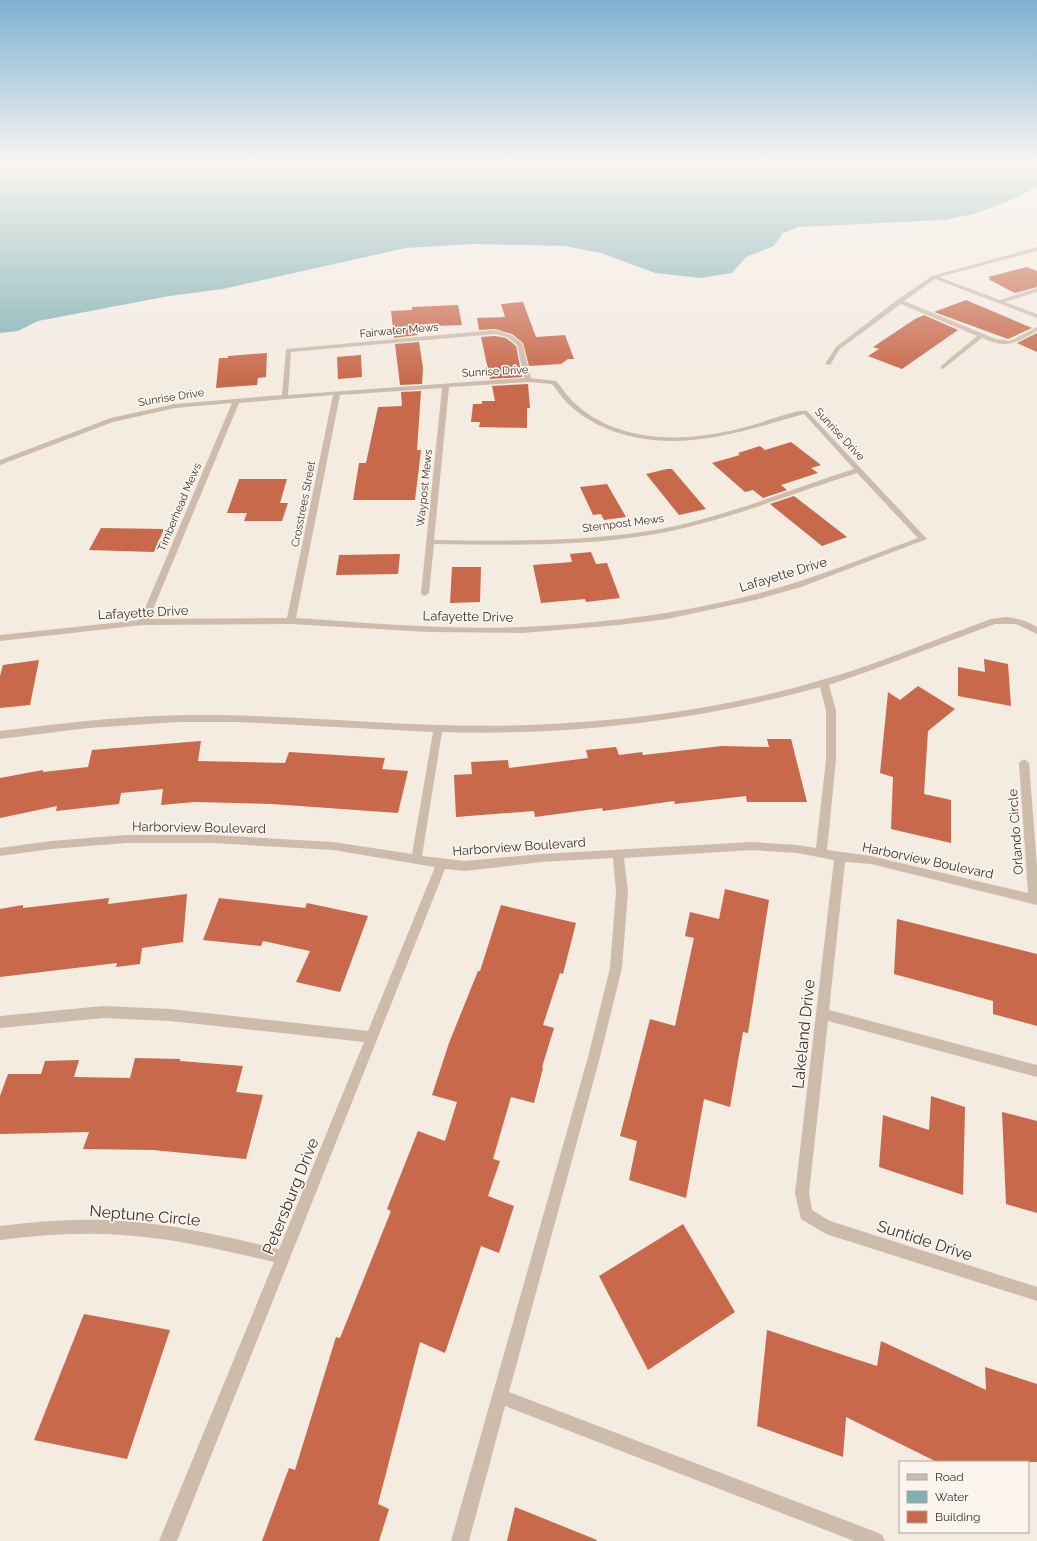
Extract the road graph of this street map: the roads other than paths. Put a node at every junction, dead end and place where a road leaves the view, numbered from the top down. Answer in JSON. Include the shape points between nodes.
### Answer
{"nodes":[{"id":1,"x":1037,"y":249,"type":"edge"},
{"id":2,"x":934,"y":277,"type":"junction"},
{"id":3,"x":1037,"y":290,"type":"edge"},
{"id":4,"x":899,"y":301,"type":"junction"},
{"id":5,"x":999,"y":302,"type":"junction"},
{"id":6,"x":1037,"y":316,"type":"edge"},
{"id":7,"x":1037,"y":329,"type":"edge"},
{"id":8,"x":981,"y":335,"type":"junction"},
{"id":9,"x":828,"y":364,"type":"dead end"},
{"id":10,"x":943,"y":368,"type":"dead end"},
{"id":11,"x":528,"y":380,"type":"junction"},
{"id":12,"x":446,"y":385,"type":"junction"},
{"id":13,"x":336,"y":392,"type":"junction"},
{"id":14,"x":285,"y":397,"type":"junction"},
{"id":15,"x":236,"y":400,"type":"junction"},
{"id":16,"x":0,"y":463,"type":"edge"},
{"id":17,"x":859,"y":470,"type":"junction"},
{"id":18,"x":923,"y":539,"type":"joint"},
{"id":19,"x":429,"y":542,"type":"junction"},
{"id":20,"x":425,"y":593,"type":"dead end"},
{"id":21,"x":290,"y":621,"type":"junction"},
{"id":22,"x":143,"y":622,"type":"junction"},
{"id":23,"x":1037,"y":631,"type":"edge"},
{"id":24,"x":0,"y":638,"type":"edge"},
{"id":25,"x":824,"y":683,"type":"junction"},
{"id":26,"x":438,"y":729,"type":"junction"},
{"id":27,"x":0,"y":735,"type":"edge"},
{"id":28,"x":1024,"y":763,"type":"dead end"},
{"id":29,"x":0,"y":852,"type":"edge"},
{"id":30,"x":618,"y":853,"type":"junction"},
{"id":31,"x":820,"y":853,"type":"junction"},
{"id":32,"x":840,"y":857,"type":"junction"},
{"id":33,"x":416,"y":860,"type":"junction"},
{"id":34,"x":442,"y":864,"type":"junction"},
{"id":35,"x":1035,"y":899,"type":"edge"},
{"id":36,"x":822,"y":1014,"type":"junction"},
{"id":37,"x":0,"y":1022,"type":"edge"},
{"id":38,"x":373,"y":1036,"type":"junction"},
{"id":39,"x":1037,"y":1071,"type":"edge"},
{"id":40,"x":806,"y":1214,"type":"joint"},
{"id":41,"x":0,"y":1233,"type":"edge"},
{"id":42,"x":284,"y":1257,"type":"junction"},
{"id":43,"x":1037,"y":1294,"type":"edge"},
{"id":44,"x":501,"y":1397,"type":"junction"},
{"id":45,"x":168,"y":1541,"type":"edge"},
{"id":46,"x":460,"y":1541,"type":"edge"},
{"id":47,"x":876,"y":1541,"type":"edge"}],
"edges":[{"from":1,"to":2,"type":"street"},
{"from":2,"to":4,"type":"street"},
{"from":2,"to":5,"type":"street"},
{"from":3,"to":5,"type":"street"},
{"from":4,"to":8,"type":"street"},
{"from":4,"to":9,"type":"street","via":[[838,348]]},
{"from":5,"to":6,"type":"street"},
{"from":7,"to":8,"type":"street","via":[[1011,342],[995,341]]},
{"from":8,"to":10,"type":"street"},
{"from":11,"to":12,"type":"street","name":"Sunrise Drive"},
{"from":11,"to":14,"type":"street","name":"Fairwater Mews","via":[[520,344],[509,336],[495,332],[288,350]]},
{"from":11,"to":17,"type":"street","name":"Sunrise Drive","via":[[554,382],[576,408],[613,429],[664,439],[720,435],[805,412]]},
{"from":12,"to":13,"type":"street","name":"Sunrise Drive"},
{"from":12,"to":19,"type":"street","name":"Waypost Mews"},
{"from":13,"to":14,"type":"street","name":"Sunrise Drive"},
{"from":13,"to":21,"type":"street","name":"Crosstrees Street"},
{"from":14,"to":15,"type":"street","name":"Sunrise Drive"},
{"from":15,"to":16,"type":"street","name":"Sunrise Drive","via":[[175,406],[111,420]]},
{"from":15,"to":22,"type":"street","name":"Timberhead Mews"},
{"from":17,"to":18,"type":"street","name":"Sunrise Drive"},
{"from":17,"to":19,"type":"street","name":"Sternpost Mews","via":[[728,513],[642,534],[517,542]]},
{"from":18,"to":21,"type":"street","name":"Lafayette Drive","via":[[798,585],[715,607],[660,617],[522,630]]},
{"from":19,"to":20,"type":"street","name":"Waypost Mews"},
{"from":21,"to":22,"type":"street","name":"Lafayette Drive"},
{"from":22,"to":24,"type":"street","name":"Lafayette Drive"},
{"from":23,"to":25,"type":"street","via":[[1023,622],[1004,619],[994,621]]},
{"from":25,"to":26,"type":"street","via":[[776,696],[671,716],[538,728]]},
{"from":25,"to":31,"type":"street","via":[[831,710],[831,760]]},
{"from":26,"to":27,"type":"street","via":[[235,719],[120,723]]},
{"from":26,"to":33,"type":"street"},
{"from":28,"to":35,"type":"street","name":"Orlando Circle"},
{"from":29,"to":33,"type":"street","name":"Harborview Boulevard","via":[[126,839],[213,839],[333,846]]},
{"from":30,"to":31,"type":"street","name":"Harborview Boulevard","via":[[752,846]]},
{"from":30,"to":34,"type":"street","name":"Harborview Boulevard","via":[[465,866]]},
{"from":30,"to":44,"type":"street","via":[[622,892],[616,968]]},
{"from":31,"to":32,"type":"street","name":"Harborview Boulevard"},
{"from":32,"to":35,"type":"street","name":"Harborview Boulevard","via":[[871,860]]},
{"from":32,"to":36,"type":"street","name":"Lakeland Drive"},
{"from":33,"to":34,"type":"street","name":"Harborview Boulevard"},
{"from":34,"to":38,"type":"street","name":"Petersburg Drive"},
{"from":36,"to":39,"type":"street"},
{"from":36,"to":40,"type":"street","name":"Lakeland Drive","via":[[802,1193]]},
{"from":37,"to":38,"type":"street","via":[[103,1012],[170,1015]]},
{"from":38,"to":42,"type":"street","name":"Petersburg Drive"},
{"from":40,"to":43,"type":"street","name":"Suntide Drive","via":[[826,1227]]},
{"from":41,"to":42,"type":"street","name":"Neptune Circle","via":[[43,1228],[121,1228],[209,1240]]},
{"from":42,"to":45,"type":"street","name":"Petersburg Drive"},
{"from":44,"to":46,"type":"street"},
{"from":44,"to":47,"type":"street"}]}
